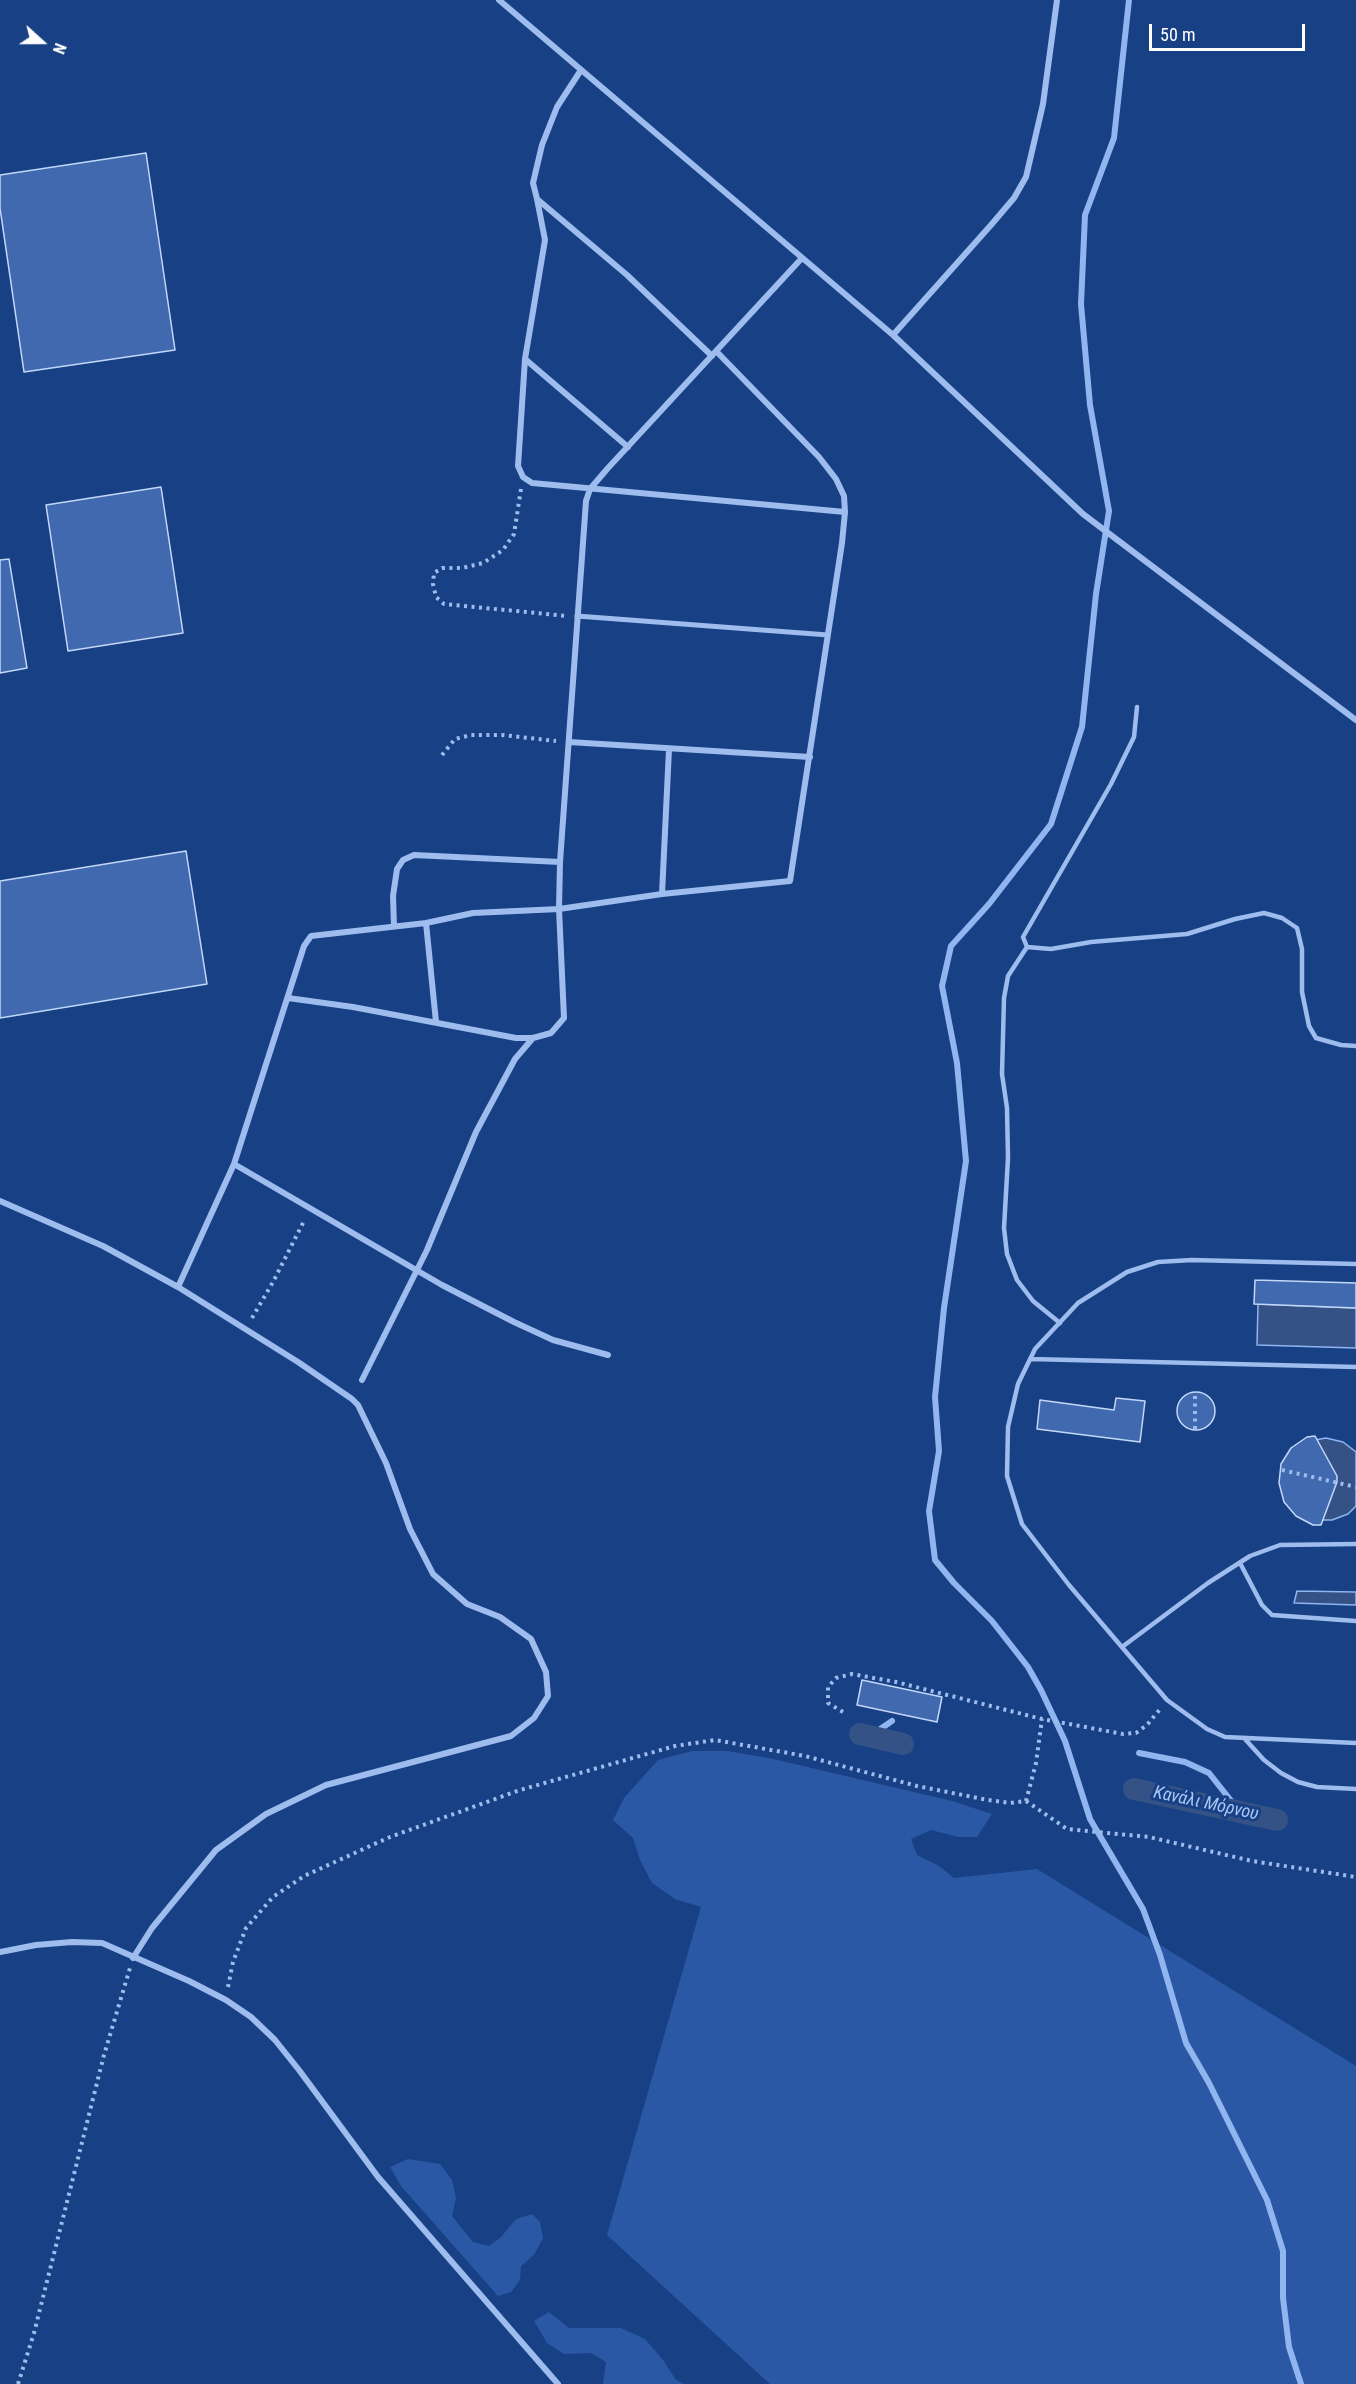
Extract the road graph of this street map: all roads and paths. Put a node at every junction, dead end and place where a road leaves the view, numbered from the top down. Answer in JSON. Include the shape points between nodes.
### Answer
{"nodes":[{"id":1,"x":500,"y":0,"type":"edge"},
{"id":2,"x":1057,"y":0,"type":"edge"},
{"id":3,"x":581,"y":70,"type":"junction"},
{"id":4,"x":537,"y":199,"type":"junction"},
{"id":5,"x":802,"y":258,"type":"junction"},
{"id":6,"x":893,"y":335,"type":"junction"},
{"id":7,"x":714,"y":354,"type":"junction"},
{"id":8,"x":525,"y":360,"type":"junction"},
{"id":9,"x":628,"y":447,"type":"junction"},
{"id":10,"x":523,"y":477,"type":"junction"},
{"id":11,"x":590,"y":489,"type":"junction"},
{"id":12,"x":845,"y":512,"type":"junction"},
{"id":13,"x":577,"y":616,"type":"junction"},
{"id":14,"x":828,"y":635,"type":"junction"},
{"id":15,"x":1137,"y":707,"type":"dead end"},
{"id":16,"x":1356,"y":720,"type":"edge"},
{"id":17,"x":569,"y":742,"type":"junction"},
{"id":18,"x":669,"y":749,"type":"junction"},
{"id":19,"x":442,"y":755,"type":"dead end"},
{"id":20,"x":810,"y":758,"type":"junction"},
{"id":21,"x":560,"y":862,"type":"junction"},
{"id":22,"x":662,"y":894,"type":"junction"},
{"id":23,"x":559,"y":909,"type":"junction"},
{"id":24,"x":426,"y":923,"type":"junction"},
{"id":25,"x":394,"y":926,"type":"junction"},
{"id":26,"x":1027,"y":947,"type":"junction"},
{"id":27,"x":288,"y":998,"type":"junction"},
{"id":28,"x":436,"y":1022,"type":"junction"},
{"id":29,"x":532,"y":1038,"type":"junction"},
{"id":30,"x":1356,"y":1046,"type":"edge"},
{"id":31,"x":234,"y":1164,"type":"junction"},
{"id":32,"x":0,"y":1201,"type":"edge"},
{"id":33,"x":310,"y":1207,"type":"junction"},
{"id":34,"x":1356,"y":1264,"type":"edge"},
{"id":35,"x":417,"y":1271,"type":"junction"},
{"id":36,"x":178,"y":1287,"type":"junction"},
{"id":37,"x":1060,"y":1323,"type":"junction"},
{"id":38,"x":245,"y":1329,"type":"junction"},
{"id":39,"x":608,"y":1355,"type":"dead end"},
{"id":40,"x":1030,"y":1359,"type":"junction"},
{"id":41,"x":1356,"y":1367,"type":"edge"},
{"id":42,"x":362,"y":1380,"type":"dead end"},
{"id":43,"x":1195,"y":1395,"type":"dead end"},
{"id":44,"x":1195,"y":1429,"type":"dead end"},
{"id":45,"x":1282,"y":1470,"type":"dead end"},
{"id":46,"x":1356,"y":1487,"type":"edge"},
{"id":47,"x":1356,"y":1544,"type":"edge"},
{"id":48,"x":1240,"y":1563,"type":"junction"},
{"id":49,"x":1356,"y":1621,"type":"edge"},
{"id":50,"x":1122,"y":1647,"type":"junction"},
{"id":51,"x":1167,"y":1700,"type":"junction"},
{"id":52,"x":843,"y":1712,"type":"dead end"},
{"id":53,"x":1042,"y":1719,"type":"junction"},
{"id":54,"x":1244,"y":1738,"type":"junction"},
{"id":55,"x":1356,"y":1743,"type":"edge"},
{"id":56,"x":1356,"y":1789,"type":"edge"},
{"id":57,"x":1026,"y":1801,"type":"junction"},
{"id":58,"x":1356,"y":1876,"type":"edge"},
{"id":59,"x":0,"y":1952,"type":"edge"},
{"id":60,"x":133,"y":1958,"type":"junction"},
{"id":61,"x":226,"y":2000,"type":"junction"},
{"id":62,"x":18,"y":2384,"type":"edge"},
{"id":63,"x":558,"y":2384,"type":"edge"}],
"edges":[{"from":1,"to":3,"type":"street"},
{"from":2,"to":6,"type":"street","via":[[1043,104],[1026,177],[1014,198]]},
{"from":3,"to":4,"type":"street","via":[[557,107],[542,145],[533,183]]},
{"from":3,"to":5,"type":"street"},
{"from":4,"to":7,"type":"street"},
{"from":4,"to":8,"type":"street","via":[[545,240]]},
{"from":5,"to":6,"type":"street"},
{"from":5,"to":7,"type":"street"},
{"from":6,"to":16,"type":"street","via":[[1083,514]]},
{"from":7,"to":9,"type":"street"},
{"from":7,"to":12,"type":"street","via":[[819,457],[836,479],[844,496]]},
{"from":8,"to":9,"type":"street"},
{"from":8,"to":10,"type":"street","via":[[518,466]]},
{"from":9,"to":11,"type":"street"},
{"from":10,"to":11,"type":"street","via":[[532,483]]},
{"from":10,"to":13,"type":"path","via":[[514,534],[502,550],[483,563],[442,568],[434,573],[436,597],[444,604]]},
{"from":11,"to":12,"type":"street"},
{"from":11,"to":13,"type":"street","via":[[585,501]]},
{"from":12,"to":14,"type":"street"},
{"from":13,"to":14,"type":"street"},
{"from":13,"to":17,"type":"street"},
{"from":14,"to":20,"type":"street"},
{"from":15,"to":26,"type":"lane","via":[[1134,738],[1023,937]]},
{"from":17,"to":18,"type":"street"},
{"from":17,"to":19,"type":"path","via":[[471,735],[455,739]]},
{"from":17,"to":21,"type":"street"},
{"from":18,"to":20,"type":"street"},
{"from":18,"to":22,"type":"street"},
{"from":20,"to":22,"type":"street","via":[[790,881]]},
{"from":21,"to":23,"type":"street"},
{"from":21,"to":25,"type":"street","via":[[414,855],[403,860],[397,869]]},
{"from":22,"to":23,"type":"street"},
{"from":23,"to":24,"type":"street","via":[[473,913]]},
{"from":23,"to":29,"type":"street","via":[[564,1018],[551,1033]]},
{"from":24,"to":25,"type":"street"},
{"from":24,"to":28,"type":"street"},
{"from":25,"to":27,"type":"street","via":[[311,936],[304,946]]},
{"from":26,"to":30,"type":"lane","via":[[1187,934],[1263,914],[1282,918],[1297,928],[1309,1026],[1316,1038]]},
{"from":26,"to":37,"type":"lane","via":[[1008,976],[1004,998],[1002,1074],[1008,1158],[1005,1237],[1017,1280],[1033,1301]]},
{"from":27,"to":28,"type":"street"},
{"from":27,"to":31,"type":"street"},
{"from":28,"to":29,"type":"street"},
{"from":29,"to":35,"type":"street","via":[[515,1059],[476,1132]]},
{"from":31,"to":33,"type":"street"},
{"from":31,"to":36,"type":"street"},
{"from":32,"to":36,"type":"street","via":[[103,1246]]},
{"from":33,"to":35,"type":"street"},
{"from":33,"to":38,"type":"path"},
{"from":34,"to":37,"type":"lane","via":[[1158,1262],[1127,1272],[1078,1303]]},
{"from":35,"to":39,"type":"street","via":[[534,1333]]},
{"from":35,"to":42,"type":"street"},
{"from":36,"to":38,"type":"street"},
{"from":37,"to":40,"type":"lane"},
{"from":38,"to":60,"type":"street","via":[[358,1405],[433,1574],[467,1604],[500,1617],[531,1639],[546,1672],[548,1696],[534,1718],[511,1736],[326,1785],[267,1814],[216,1850],[152,1928]]},
{"from":40,"to":41,"type":"lane"},
{"from":40,"to":50,"type":"lane","via":[[1018,1384],[1008,1428],[1007,1476],[1022,1524]]},
{"from":43,"to":44,"type":"path"},
{"from":45,"to":46,"type":"path"},
{"from":47,"to":48,"type":"lane","via":[[1280,1545]]},
{"from":48,"to":49,"type":"lane","via":[[1262,1605],[1272,1615]]},
{"from":48,"to":50,"type":"lane"},
{"from":50,"to":51,"type":"lane"},
{"from":51,"to":53,"type":"path","via":[[1136,1733]]},
{"from":51,"to":54,"type":"lane","via":[[1207,1729],[1225,1737]]},
{"from":52,"to":53,"type":"path","via":[[828,1703],[828,1686],[836,1678],[852,1674]]},
{"from":53,"to":57,"type":"path"},
{"from":54,"to":55,"type":"lane"},
{"from":54,"to":56,"type":"lane","via":[[1264,1760],[1298,1782]]},
{"from":57,"to":58,"type":"path","via":[[1067,1829],[1149,1837],[1252,1861]]},
{"from":57,"to":61,"type":"path","via":[[1010,1803],[916,1786],[805,1756],[716,1740],[675,1746],[520,1790],[390,1838],[304,1876],[273,1897],[246,1928],[233,1962]]},
{"from":59,"to":60,"type":"street","via":[[36,1945],[102,1943]]},
{"from":60,"to":61,"type":"street","via":[[161,1967]]},
{"from":60,"to":62,"type":"path"},
{"from":61,"to":63,"type":"street","via":[[274,2040],[378,2177]]}]}
